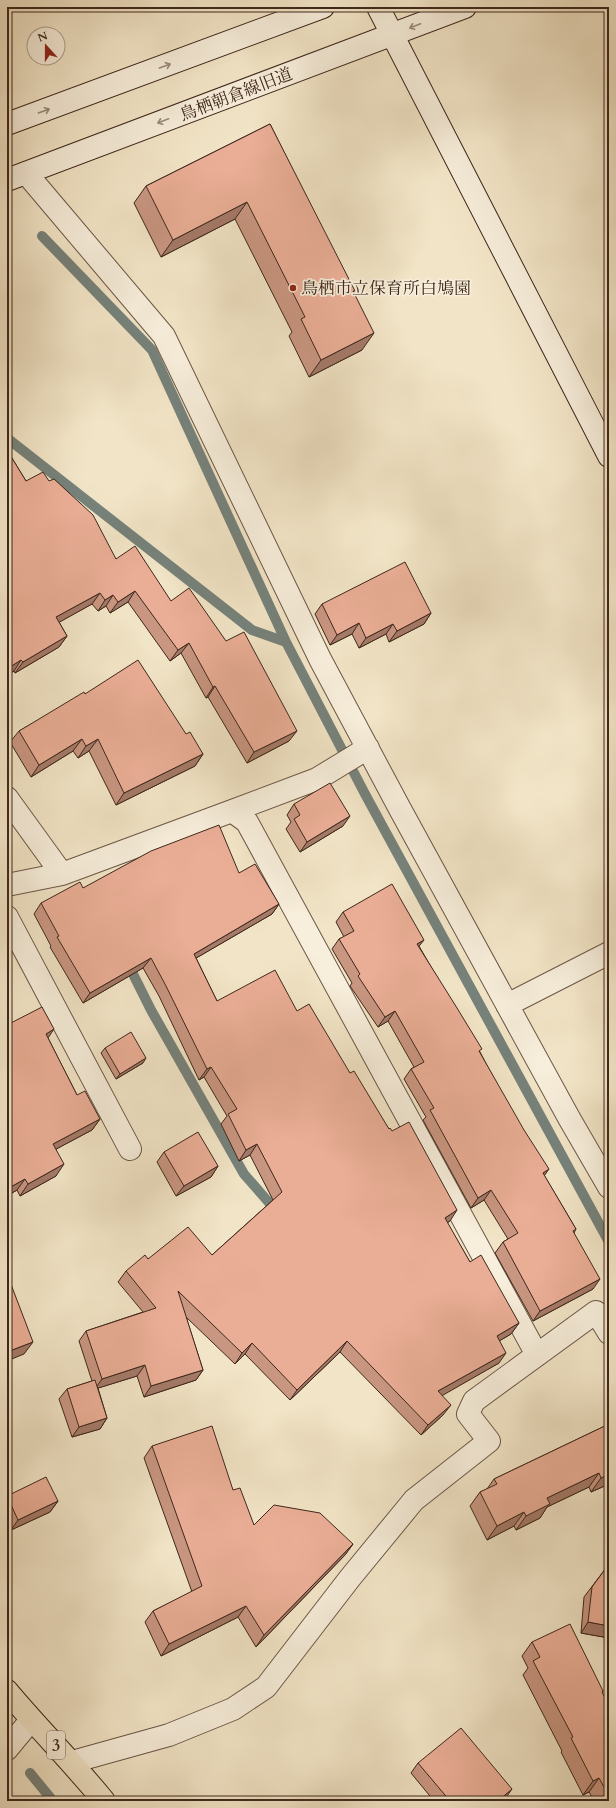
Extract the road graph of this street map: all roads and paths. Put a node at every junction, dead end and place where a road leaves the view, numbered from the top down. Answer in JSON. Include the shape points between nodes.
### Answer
{"nodes":[{"id":1,"x":323,"y":7,"type":"edge"},
{"id":2,"x":378,"y":7,"type":"edge"},
{"id":3,"x":465,"y":7,"type":"edge"},
{"id":4,"x":392,"y":34,"type":"junction"},
{"id":5,"x":7,"y":124,"type":"edge"},
{"id":6,"x":16,"y":176,"type":"edge"},
{"id":7,"x":609,"y":456,"type":"edge"},
{"id":8,"x":368,"y":748,"type":"junction"},
{"id":9,"x":7,"y":798,"type":"edge"},
{"id":10,"x":232,"y":811,"type":"junction"},
{"id":11,"x":62,"y":874,"type":"junction"},
{"id":12,"x":7,"y":885,"type":"edge"},
{"id":13,"x":7,"y":917,"type":"edge"},
{"id":14,"x":609,"y":954,"type":"edge"},
{"id":15,"x":507,"y":1005,"type":"junction"},
{"id":16,"x":130,"y":1149,"type":"dead end"},
{"id":17,"x":609,"y":1187,"type":"edge"},
{"id":18,"x":609,"y":1333,"type":"edge"},
{"id":19,"x":537,"y":1355,"type":"junction"},
{"id":20,"x":7,"y":1690,"type":"edge"},
{"id":21,"x":31,"y":1720,"type":"junction"},
{"id":22,"x":7,"y":1749,"type":"edge"},
{"id":23,"x":72,"y":1762,"type":"junction"},
{"id":24,"x":104,"y":1801,"type":"edge"}],
"edges":[{"from":5,"to":1,"type":"street","one_way":true},
{"from":2,"to":4,"type":"street"},
{"from":3,"to":4,"type":"street","name":"鳥栖朝倉線旧道","one_way":true},
{"from":4,"to":6,"type":"street","name":"鳥栖朝倉線旧道","one_way":true},
{"from":4,"to":7,"type":"street"},
{"from":6,"to":8,"type":"street","via":[[164,336],[320,659]]},
{"from":8,"to":10,"type":"street","via":[[316,779]]},
{"from":8,"to":15,"type":"street"},
{"from":9,"to":11,"type":"street"},
{"from":10,"to":11,"type":"street"},
{"from":10,"to":19,"type":"street","via":[[247,822]]},
{"from":11,"to":12,"type":"street"},
{"from":13,"to":16,"type":"street"},
{"from":14,"to":15,"type":"street"},
{"from":15,"to":17,"type":"street"},
{"from":18,"to":19,"type":"street","via":[[596,1312]]},
{"from":19,"to":23,"type":"street","via":[[474,1401],[468,1414],[489,1441],[414,1500],[266,1687],[233,1709],[169,1735]]},
{"from":20,"to":21,"type":"highway","number":"3"},
{"from":21,"to":22,"type":"street"},
{"from":21,"to":23,"type":"highway","number":"3"},
{"from":23,"to":24,"type":"highway","number":"3"}]}
